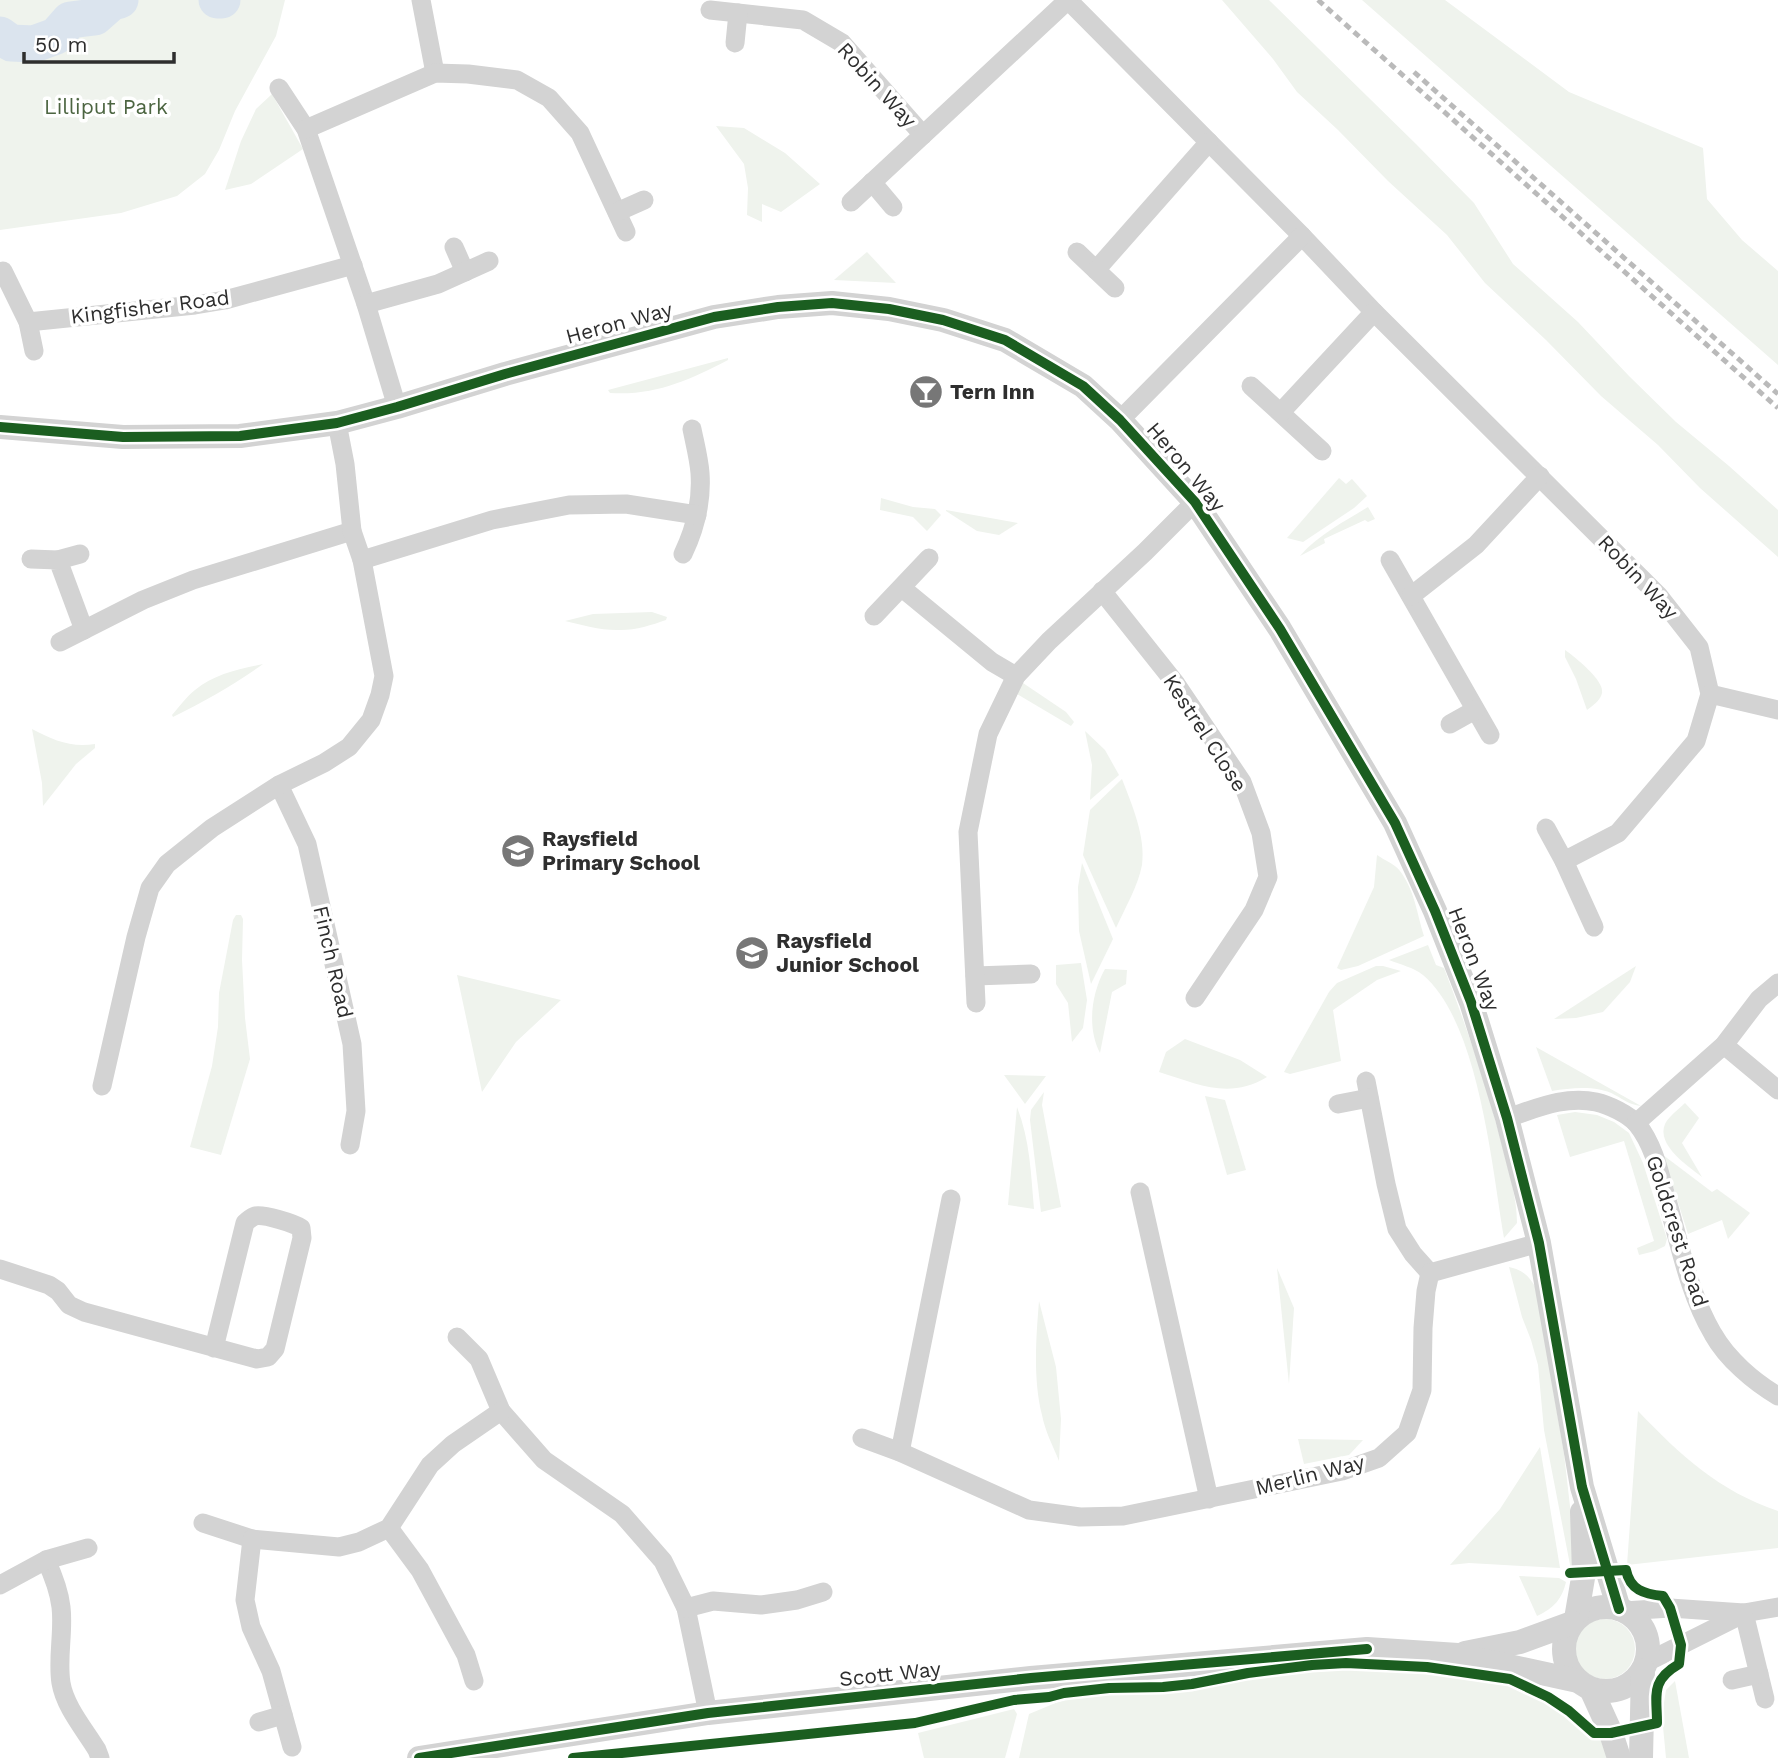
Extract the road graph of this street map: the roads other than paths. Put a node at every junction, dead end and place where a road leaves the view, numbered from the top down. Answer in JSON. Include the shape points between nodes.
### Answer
{"nodes":[{"id":1,"x":421,"y":0,"type":"edge"},
{"id":2,"x":1068,"y":0,"type":"edge"},
{"id":3,"x":710,"y":10,"type":"dead end"},
{"id":4,"x":738,"y":13,"type":"junction"},
{"id":5,"x":735,"y":43,"type":"dead end"},
{"id":6,"x":435,"y":73,"type":"junction"},
{"id":7,"x":279,"y":88,"type":"dead end"},
{"id":8,"x":306,"y":129,"type":"junction"},
{"id":9,"x":922,"y":135,"type":"junction"},
{"id":10,"x":1209,"y":142,"type":"junction"},
{"id":11,"x":872,"y":182,"type":"junction"},
{"id":12,"x":644,"y":200,"type":"dead end"},
{"id":13,"x":850,"y":202,"type":"dead end"},
{"id":14,"x":893,"y":207,"type":"dead end"},
{"id":15,"x":617,"y":212,"type":"junction"},
{"id":16,"x":626,"y":232,"type":"dead end"},
{"id":17,"x":1302,"y":236,"type":"junction"},
{"id":18,"x":454,"y":247,"type":"dead end"},
{"id":19,"x":1077,"y":252,"type":"dead end"},
{"id":20,"x":489,"y":261,"type":"dead end"},
{"id":21,"x":353,"y":265,"type":"junction"},
{"id":22,"x":1096,"y":270,"type":"junction"},
{"id":23,"x":3,"y":271,"type":"dead end"},
{"id":24,"x":465,"y":272,"type":"junction"},
{"id":25,"x":1115,"y":288,"type":"dead end"},
{"id":26,"x":366,"y":304,"type":"junction"},
{"id":27,"x":1374,"y":312,"type":"junction"},
{"id":28,"x":28,"y":323,"type":"junction"},
{"id":29,"x":34,"y":351,"type":"dead end"},
{"id":30,"x":1251,"y":386,"type":"dead end"},
{"id":31,"x":397,"y":407,"type":"junction"},
{"id":32,"x":1281,"y":412,"type":"junction"},
{"id":33,"x":1120,"y":420,"type":"junction"},
{"id":34,"x":337,"y":423,"type":"junction"},
{"id":35,"x":5,"y":426,"type":"edge"},
{"id":36,"x":692,"y":429,"type":"dead end"},
{"id":37,"x":1322,"y":451,"type":"dead end"},
{"id":38,"x":1540,"y":476,"type":"junction"},
{"id":39,"x":1195,"y":502,"type":"junction"},
{"id":40,"x":697,"y":514,"type":"junction"},
{"id":41,"x":352,"y":531,"type":"junction"},
{"id":42,"x":80,"y":554,"type":"dead end"},
{"id":43,"x":683,"y":554,"type":"dead end"},
{"id":44,"x":929,"y":558,"type":"dead end"},
{"id":45,"x":31,"y":559,"type":"dead end"},
{"id":46,"x":58,"y":560,"type":"junction"},
{"id":47,"x":362,"y":560,"type":"junction"},
{"id":48,"x":1390,"y":560,"type":"dead end"},
{"id":49,"x":902,"y":588,"type":"junction"},
{"id":50,"x":1101,"y":591,"type":"junction"},
{"id":51,"x":1411,"y":596,"type":"junction"},
{"id":52,"x":874,"y":616,"type":"dead end"},
{"id":53,"x":84,"y":629,"type":"junction"},
{"id":54,"x":60,"y":642,"type":"dead end"},
{"id":55,"x":1016,"y":676,"type":"junction"},
{"id":56,"x":1710,"y":694,"type":"junction"},
{"id":57,"x":1475,"y":710,"type":"junction"},
{"id":58,"x":1778,"y":710,"type":"edge"},
{"id":59,"x":1450,"y":724,"type":"dead end"},
{"id":60,"x":1490,"y":735,"type":"dead end"},
{"id":61,"x":279,"y":785,"type":"junction"},
{"id":62,"x":1546,"y":828,"type":"dead end"},
{"id":63,"x":1564,"y":861,"type":"junction"},
{"id":64,"x":1594,"y":927,"type":"dead end"},
{"id":65,"x":1031,"y":974,"type":"dead end"},
{"id":66,"x":975,"y":976,"type":"junction"},
{"id":67,"x":1778,"y":983,"type":"edge"},
{"id":68,"x":1195,"y":998,"type":"dead end"},
{"id":69,"x":976,"y":1003,"type":"dead end"},
{"id":70,"x":1724,"y":1045,"type":"junction"},
{"id":71,"x":102,"y":1086,"type":"dead end"},
{"id":72,"x":1778,"y":1090,"type":"edge"},
{"id":73,"x":1338,"y":1104,"type":"dead end"},
{"id":74,"x":1507,"y":1118,"type":"junction"},
{"id":75,"x":1636,"y":1123,"type":"junction"},
{"id":76,"x":350,"y":1145,"type":"dead end"},
{"id":77,"x":1140,"y":1192,"type":"dead end"},
{"id":78,"x":951,"y":1199,"type":"dead end"},
{"id":79,"x":1539,"y":1243,"type":"junction"},
{"id":80,"x":0,"y":1269,"type":"edge"},
{"id":81,"x":1430,"y":1273,"type":"junction"},
{"id":82,"x":457,"y":1337,"type":"dead end"},
{"id":83,"x":214,"y":1348,"type":"junction"},
{"id":84,"x":1778,"y":1396,"type":"edge"},
{"id":85,"x":501,"y":1411,"type":"junction"},
{"id":86,"x":862,"y":1438,"type":"dead end"},
{"id":87,"x":900,"y":1452,"type":"junction"},
{"id":88,"x":1582,"y":1487,"type":"junction"},
{"id":89,"x":1209,"y":1499,"type":"junction"},
{"id":90,"x":203,"y":1522,"type":"dead end"},
{"id":91,"x":389,"y":1528,"type":"junction"},
{"id":92,"x":252,"y":1539,"type":"junction"},
{"id":93,"x":88,"y":1548,"type":"dead end"},
{"id":94,"x":46,"y":1560,"type":"junction"},
{"id":95,"x":0,"y":1585,"type":"edge"},
{"id":96,"x":823,"y":1592,"type":"dead end"},
{"id":97,"x":1778,"y":1607,"type":"edge"},
{"id":98,"x":686,"y":1608,"type":"junction"},
{"id":99,"x":1622,"y":1610,"type":"junction"},
{"id":100,"x":1744,"y":1613,"type":"junction"},
{"id":101,"x":1574,"y":1621,"type":"junction"},
{"id":102,"x":1458,"y":1655,"type":"junction"},
{"id":103,"x":1645,"y":1666,"type":"junction"},
{"id":104,"x":1759,"y":1674,"type":"junction"},
{"id":105,"x":1732,"y":1680,"type":"dead end"},
{"id":106,"x":474,"y":1681,"type":"dead end"},
{"id":107,"x":1584,"y":1685,"type":"junction"},
{"id":108,"x":1765,"y":1699,"type":"dead end"},
{"id":109,"x":708,"y":1713,"type":"junction"},
{"id":110,"x":283,"y":1715,"type":"junction"},
{"id":111,"x":259,"y":1722,"type":"dead end"},
{"id":112,"x":292,"y":1747,"type":"dead end"},
{"id":113,"x":100,"y":1758,"type":"edge"},
{"id":114,"x":419,"y":1758,"type":"edge"},
{"id":115,"x":1619,"y":1758,"type":"edge"},
{"id":116,"x":1641,"y":1758,"type":"edge"}],
"edges":[{"from":1,"to":6,"type":"street"},
{"from":2,"to":9,"type":"street","name":"Robin Way"},
{"from":2,"to":10,"type":"street","name":"Robin Way"},
{"from":3,"to":4,"type":"street","name":"Robin Way"},
{"from":4,"to":5,"type":"street"},
{"from":4,"to":9,"type":"street","name":"Robin Way","via":[[803,20],[842,43]]},
{"from":6,"to":8,"type":"street"},
{"from":6,"to":15,"type":"street","via":[[517,80],[549,98],[580,133]]},
{"from":7,"to":8,"type":"street"},
{"from":8,"to":21,"type":"street"},
{"from":9,"to":11,"type":"street","name":"Robin Way"},
{"from":10,"to":17,"type":"street","name":"Robin Way"},
{"from":10,"to":22,"type":"street"},
{"from":11,"to":13,"type":"street","name":"Robin Way"},
{"from":11,"to":14,"type":"street"},
{"from":12,"to":15,"type":"street"},
{"from":15,"to":16,"type":"street"},
{"from":17,"to":27,"type":"street","name":"Robin Way"},
{"from":17,"to":33,"type":"street"},
{"from":18,"to":24,"type":"street"},
{"from":19,"to":22,"type":"street"},
{"from":20,"to":24,"type":"street"},
{"from":21,"to":26,"type":"street"},
{"from":21,"to":28,"type":"street","name":"Kingfisher Road","via":[[225,300]]},
{"from":22,"to":25,"type":"street"},
{"from":23,"to":28,"type":"street"},
{"from":24,"to":26,"type":"street"},
{"from":26,"to":31,"type":"street"},
{"from":27,"to":32,"type":"street"},
{"from":27,"to":38,"type":"street","name":"Robin Way"},
{"from":28,"to":29,"type":"street"},
{"from":30,"to":32,"type":"street"},
{"from":31,"to":33,"type":"street","name":"Heron Way","via":[[714,317],[832,303],[930,317],[1005,340],[1083,386]]},
{"from":31,"to":34,"type":"street","name":"Heron Way"},
{"from":32,"to":37,"type":"street"},
{"from":33,"to":39,"type":"street","name":"Heron Way"},
{"from":34,"to":35,"type":"street","name":"Heron Way","via":[[240,436],[123,437]]},
{"from":34,"to":41,"type":"street"},
{"from":36,"to":40,"type":"street","via":[[700,472]]},
{"from":38,"to":51,"type":"street","via":[[1476,545]]},
{"from":38,"to":56,"type":"street","name":"Robin Way","via":[[1659,596],[1692,637],[1699,647]]},
{"from":39,"to":50,"type":"street"},
{"from":39,"to":74,"type":"street","name":"Heron Way","via":[[1280,629],[1395,823],[1471,1002]]},
{"from":40,"to":43,"type":"street"},
{"from":40,"to":47,"type":"street","via":[[626,504],[569,505],[492,520]]},
{"from":41,"to":47,"type":"street"},
{"from":41,"to":53,"type":"street","via":[[193,580]]},
{"from":42,"to":46,"type":"street"},
{"from":44,"to":49,"type":"street"},
{"from":45,"to":46,"type":"street"},
{"from":46,"to":53,"type":"street"},
{"from":47,"to":61,"type":"street","via":[[384,676],[371,720],[349,747]]},
{"from":48,"to":51,"type":"street"},
{"from":49,"to":52,"type":"street"},
{"from":49,"to":55,"type":"street","via":[[992,662]]},
{"from":50,"to":55,"type":"street"},
{"from":50,"to":68,"type":"street","name":"Kestrel Close","via":[[1175,684],[1242,782],[1261,833],[1268,877],[1254,909]]},
{"from":51,"to":57,"type":"street"},
{"from":53,"to":54,"type":"street"},
{"from":55,"to":66,"type":"street","via":[[988,734],[968,832]]},
{"from":56,"to":58,"type":"street"},
{"from":56,"to":63,"type":"street","name":"Robin Way","via":[[1696,741],[1618,833]]},
{"from":57,"to":59,"type":"street"},
{"from":57,"to":60,"type":"street"},
{"from":61,"to":71,"type":"street","via":[[212,828],[167,864],[150,888]]},
{"from":61,"to":76,"type":"street","name":"Finch Road","via":[[307,844],[352,1044],[356,1111]]},
{"from":62,"to":63,"type":"street"},
{"from":63,"to":64,"type":"street"},
{"from":65,"to":66,"type":"street"},
{"from":66,"to":69,"type":"street"},
{"from":67,"to":70,"type":"street","via":[[1759,999]]},
{"from":70,"to":72,"type":"street"},
{"from":70,"to":75,"type":"street"},
{"from":73,"to":81,"type":"street","via":[[1368,1090],[1397,1229]]},
{"from":74,"to":75,"type":"street","via":[[1571,1100],[1595,1102]]},
{"from":74,"to":79,"type":"street","name":"Heron Way"},
{"from":75,"to":84,"type":"street","name":"Goldcrest Road","via":[[1652,1149],[1694,1295],[1713,1336],[1742,1370]]},
{"from":77,"to":89,"type":"street"},
{"from":78,"to":87,"type":"street"},
{"from":79,"to":81,"type":"street"},
{"from":79,"to":88,"type":"street","name":"Heron Way"},
{"from":80,"to":83,"type":"street","via":[[49,1285],[69,1305],[84,1312]]},
{"from":81,"to":89,"type":"street","name":"Merlin Way","via":[[1422,1390],[1407,1433],[1379,1458],[1342,1471]]},
{"from":82,"to":85,"type":"street","via":[[479,1359]]},
{"from":83,"to":83,"type":"street","via":[[257,1359],[268,1357],[275,1349],[301,1228],[260,1216],[245,1223]]},
{"from":85,"to":91,"type":"street","via":[[430,1465]]},
{"from":85,"to":98,"type":"street","via":[[544,1460],[622,1514],[663,1561]]},
{"from":86,"to":87,"type":"street","name":"Merlin Way"},
{"from":87,"to":89,"type":"street","name":"Merlin Way","via":[[1029,1510],[1062,1516],[1123,1516]]},
{"from":88,"to":99,"type":"street","name":"Heron Way"},
{"from":88,"to":101,"type":"street","name":"Heron Way","via":[[1584,1573]]},
{"from":90,"to":92,"type":"street"},
{"from":91,"to":92,"type":"street","via":[[338,1547]]},
{"from":91,"to":106,"type":"street","via":[[420,1570],[467,1655]]},
{"from":92,"to":110,"type":"street","via":[[245,1600],[250,1627],[271,1671]]},
{"from":93,"to":94,"type":"street"},
{"from":94,"to":95,"type":"street"},
{"from":94,"to":113,"type":"street","via":[[61,1608],[62,1686]]},
{"from":96,"to":98,"type":"street","via":[[761,1605],[713,1601]]},
{"from":97,"to":100,"type":"street"},
{"from":98,"to":109,"type":"street"},
{"from":99,"to":100,"type":"street"},
{"from":99,"to":101,"type":"street","via":[[1588,1611]]},
{"from":99,"to":103,"type":"street","via":[[1644,1631],[1648,1645]]},
{"from":100,"to":103,"type":"street"},
{"from":100,"to":104,"type":"street"},
{"from":101,"to":102,"type":"street","name":"Scott Way","via":[[1520,1642]]},
{"from":101,"to":107,"type":"street","via":[[1564,1643],[1564,1657]]},
{"from":102,"to":107,"type":"street","name":"Scott Way"},
{"from":102,"to":109,"type":"street","name":"Scott Way","via":[[1367,1649],[1031,1678]]},
{"from":103,"to":107,"type":"street","via":[[1628,1686],[1615,1691]]},
{"from":103,"to":116,"type":"street"},
{"from":104,"to":105,"type":"street"},
{"from":104,"to":108,"type":"street"},
{"from":107,"to":115,"type":"street","via":[[1611,1733]]},
{"from":109,"to":114,"type":"street","name":"Scott Way"},
{"from":110,"to":111,"type":"street"},
{"from":110,"to":112,"type":"street"}]}
